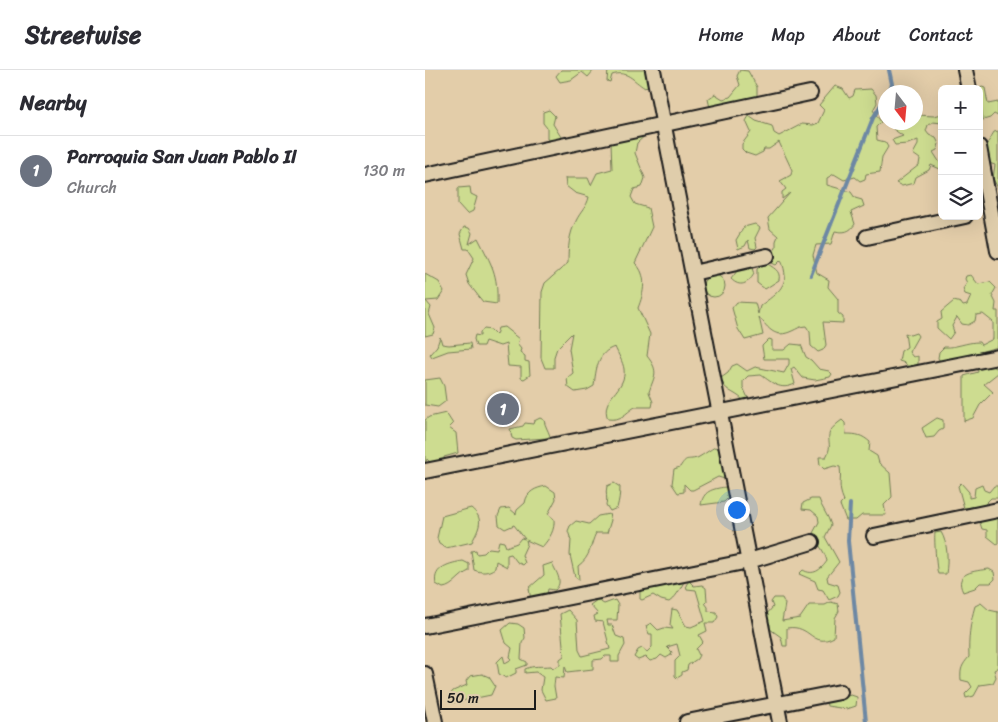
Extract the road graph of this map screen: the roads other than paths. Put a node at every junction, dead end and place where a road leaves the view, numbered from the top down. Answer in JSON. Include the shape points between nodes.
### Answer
{"nodes":[{"id":1,"x":653,"y":70,"type":"edge"},
{"id":2,"x":965,"y":70,"type":"edge"},
{"id":3,"x":968,"y":85,"type":"edge"},
{"id":4,"x":810,"y":93,"type":"dead end"},
{"id":5,"x":663,"y":126,"type":"junction"},
{"id":6,"x":983,"y":173,"type":"edge"},
{"id":7,"x":425,"y":175,"type":"edge"},
{"id":8,"x":989,"y":211,"type":"edge"},
{"id":9,"x":946,"y":220,"type":"edge"},
{"id":10,"x":867,"y":237,"type":"dead end"},
{"id":11,"x":998,"y":251,"type":"edge"},
{"id":12,"x":767,"y":256,"type":"dead end"},
{"id":13,"x":693,"y":273,"type":"junction"},
{"id":14,"x":998,"y":357,"type":"edge"},
{"id":15,"x":720,"y":412,"type":"junction"},
{"id":16,"x":425,"y":471,"type":"edge"},
{"id":17,"x":998,"y":510,"type":"edge"},
{"id":18,"x":874,"y":536,"type":"dead end"},
{"id":19,"x":812,"y":542,"type":"dead end"},
{"id":20,"x":749,"y":561,"type":"junction"},
{"id":21,"x":425,"y":626,"type":"edge"},
{"id":22,"x":425,"y":674,"type":"edge"},
{"id":23,"x":840,"y":692,"type":"dead end"},
{"id":24,"x":777,"y":704,"type":"junction"},
{"id":25,"x":435,"y":722,"type":"edge"},
{"id":26,"x":687,"y":722,"type":"edge"},
{"id":27,"x":781,"y":722,"type":"edge"}],
"edges":[{"from":1,"to":5,"type":"street"},
{"from":2,"to":3,"type":"street"},
{"from":4,"to":5,"type":"street"},
{"from":5,"to":7,"type":"street"},
{"from":5,"to":13,"type":"street"},
{"from":6,"to":8,"type":"street"},
{"from":8,"to":11,"type":"street"},
{"from":9,"to":10,"type":"street"},
{"from":12,"to":13,"type":"street"},
{"from":13,"to":15,"type":"street"},
{"from":14,"to":15,"type":"street"},
{"from":15,"to":16,"type":"street"},
{"from":15,"to":20,"type":"street"},
{"from":17,"to":18,"type":"street"},
{"from":19,"to":20,"type":"street"},
{"from":20,"to":21,"type":"street"},
{"from":20,"to":24,"type":"street"},
{"from":22,"to":25,"type":"street"},
{"from":23,"to":24,"type":"street"},
{"from":24,"to":26,"type":"street"},
{"from":24,"to":27,"type":"street"}]}
